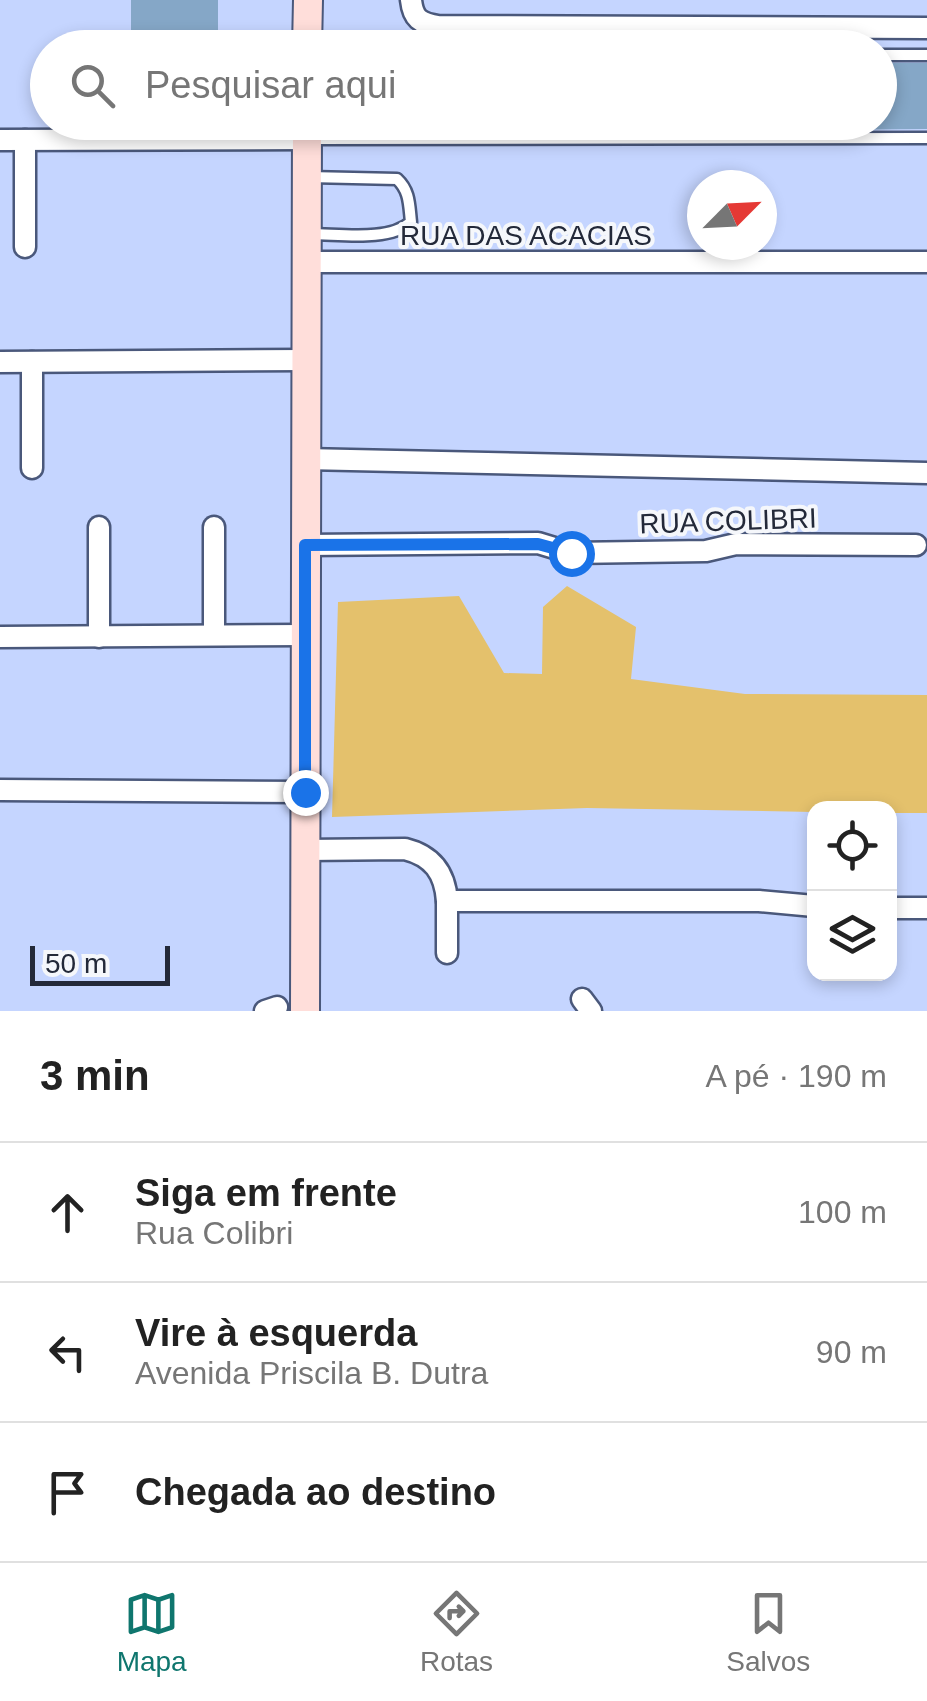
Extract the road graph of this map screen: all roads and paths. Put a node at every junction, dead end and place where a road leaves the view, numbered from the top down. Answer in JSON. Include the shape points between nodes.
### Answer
{"nodes":[{"id":1,"x":308,"y":0,"type":"edge"},
{"id":2,"x":411,"y":0,"type":"edge"},
{"id":3,"x":927,"y":28,"type":"edge"},
{"id":4,"x":308,"y":30,"type":"edge"},
{"id":5,"x":897,"y":55,"type":"edge"},
{"id":6,"x":927,"y":55,"type":"edge"},
{"id":7,"x":897,"y":138,"type":"edge"},
{"id":8,"x":927,"y":138,"type":"edge"},
{"id":9,"x":0,"y":140,"type":"edge"},
{"id":10,"x":24,"y":140,"type":"junction"},
{"id":11,"x":30,"y":140,"type":"edge"},
{"id":12,"x":307,"y":140,"type":"edge"},
{"id":13,"x":307,"y":177,"type":"junction"},
{"id":14,"x":305,"y":234,"type":"junction"},
{"id":15,"x":25,"y":247,"type":"dead end"},
{"id":16,"x":306,"y":262,"type":"junction"},
{"id":17,"x":927,"y":262,"type":"edge"},
{"id":18,"x":305,"y":360,"type":"junction"},
{"id":19,"x":0,"y":362,"type":"edge"},
{"id":20,"x":32,"y":362,"type":"junction"},
{"id":21,"x":305,"y":459,"type":"junction"},
{"id":22,"x":32,"y":468,"type":"dead end"},
{"id":23,"x":927,"y":474,"type":"edge"},
{"id":24,"x":99,"y":527,"type":"dead end"},
{"id":25,"x":214,"y":527,"type":"dead end"},
{"id":26,"x":305,"y":545,"type":"junction"},
{"id":27,"x":916,"y":545,"type":"dead end"},
{"id":28,"x":304,"y":634,"type":"junction"},
{"id":29,"x":214,"y":636,"type":"junction"},
{"id":30,"x":0,"y":637,"type":"edge"},
{"id":31,"x":99,"y":637,"type":"junction"},
{"id":32,"x":0,"y":790,"type":"edge"},
{"id":33,"x":305,"y":792,"type":"junction"},
{"id":34,"x":306,"y":850,"type":"junction"},
{"id":35,"x":447,"y":901,"type":"junction"},
{"id":36,"x":807,"y":905,"type":"edge"},
{"id":37,"x":897,"y":908,"type":"edge"},
{"id":38,"x":927,"y":908,"type":"edge"},
{"id":39,"x":447,"y":953,"type":"dead end"},
{"id":40,"x":305,"y":1011,"type":"edge"}],
"edges":[{"from":1,"to":4,"type":"street"},
{"from":2,"to":3,"type":"street","via":[[417,19],[438,26]]},
{"from":5,"to":6,"type":"lane"},
{"from":7,"to":8,"type":"lane"},
{"from":9,"to":10,"type":"street"},
{"from":10,"to":11,"type":"street"},
{"from":10,"to":15,"type":"street"},
{"from":12,"to":13,"type":"street"},
{"from":13,"to":14,"type":"street"},
{"from":13,"to":14,"type":"lane","via":[[397,179],[405,187],[411,222],[388,234]]},
{"from":14,"to":16,"type":"street"},
{"from":16,"to":17,"type":"street","name":"RUA DAS ACACIAS"},
{"from":16,"to":18,"type":"street"},
{"from":18,"to":20,"type":"street"},
{"from":18,"to":21,"type":"street"},
{"from":19,"to":20,"type":"street"},
{"from":20,"to":22,"type":"street"},
{"from":21,"to":23,"type":"street"},
{"from":21,"to":26,"type":"street"},
{"from":24,"to":31,"type":"street"},
{"from":25,"to":29,"type":"street"},
{"from":26,"to":27,"type":"street","name":"RUA COLIBRI","via":[[538,544],[571,553],[706,551],[736,544]]},
{"from":26,"to":28,"type":"street"},
{"from":28,"to":29,"type":"street"},
{"from":28,"to":33,"type":"street"},
{"from":29,"to":31,"type":"street"},
{"from":30,"to":31,"type":"street"},
{"from":32,"to":33,"type":"street"},
{"from":33,"to":34,"type":"street"},
{"from":34,"to":35,"type":"street","via":[[420,852],[440,872]]},
{"from":34,"to":40,"type":"street"},
{"from":35,"to":36,"type":"street"},
{"from":35,"to":39,"type":"street"},
{"from":37,"to":38,"type":"street"}]}
